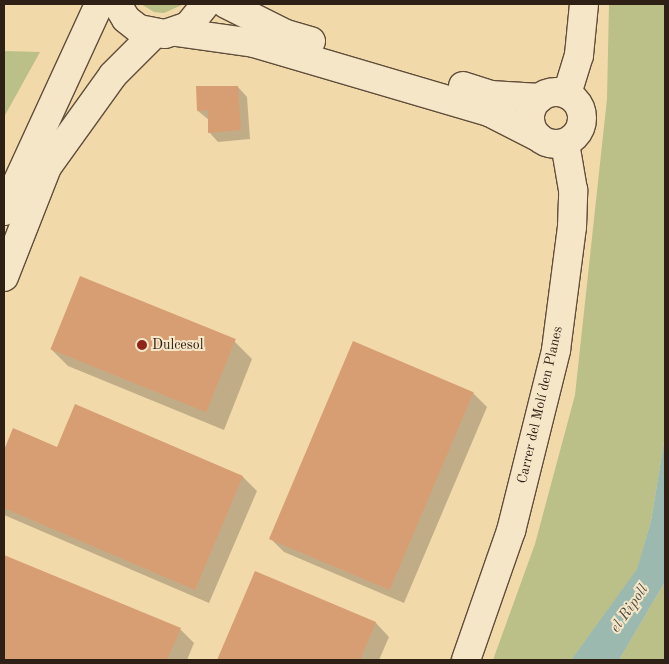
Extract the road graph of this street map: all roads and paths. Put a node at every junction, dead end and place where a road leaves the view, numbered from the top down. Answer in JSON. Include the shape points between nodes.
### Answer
{"nodes":[{"id":1,"x":99,"y":4,"type":"edge"},
{"id":2,"x":117,"y":4,"type":"edge"},
{"id":3,"x":206,"y":4,"type":"edge"},
{"id":4,"x":226,"y":4,"type":"edge"},
{"id":5,"x":584,"y":4,"type":"edge"},
{"id":6,"x":165,"y":33,"type":"junction"},
{"id":7,"x":568,"y":94,"type":"junction"},
{"id":8,"x":540,"y":98,"type":"junction"},
{"id":9,"x":538,"y":137,"type":"junction"},
{"id":10,"x":565,"y":142,"type":"junction"},
{"id":11,"x":4,"y":211,"type":"edge"},
{"id":12,"x":4,"y":277,"type":"edge"},
{"id":13,"x":466,"y":660,"type":"edge"}],
"edges":[{"from":1,"to":11,"type":"street"},
{"from":2,"to":6,"type":"street","via":[[126,19],[139,29]]},
{"from":3,"to":6,"type":"street","via":[[198,17]]},
{"from":4,"to":8,"type":"street","via":[[286,34],[490,95]]},
{"from":5,"to":7,"type":"street","via":[[579,55]]},
{"from":6,"to":9,"type":"street","via":[[254,43],[489,112]]},
{"from":6,"to":12,"type":"street","via":[[113,76],[47,167]]},
{"from":7,"to":8,"type":"street","via":[[553,92]]},
{"from":7,"to":10,"type":"street","via":[[583,116],[578,133]]},
{"from":8,"to":9,"type":"street","via":[[534,105],[530,121]]},
{"from":9,"to":10,"type":"street","via":[[550,144]]},
{"from":10,"to":13,"type":"street","name":"Carrer del Molí den Planes","via":[[573,190],[572,227],[556,350],[511,531]]}]}
